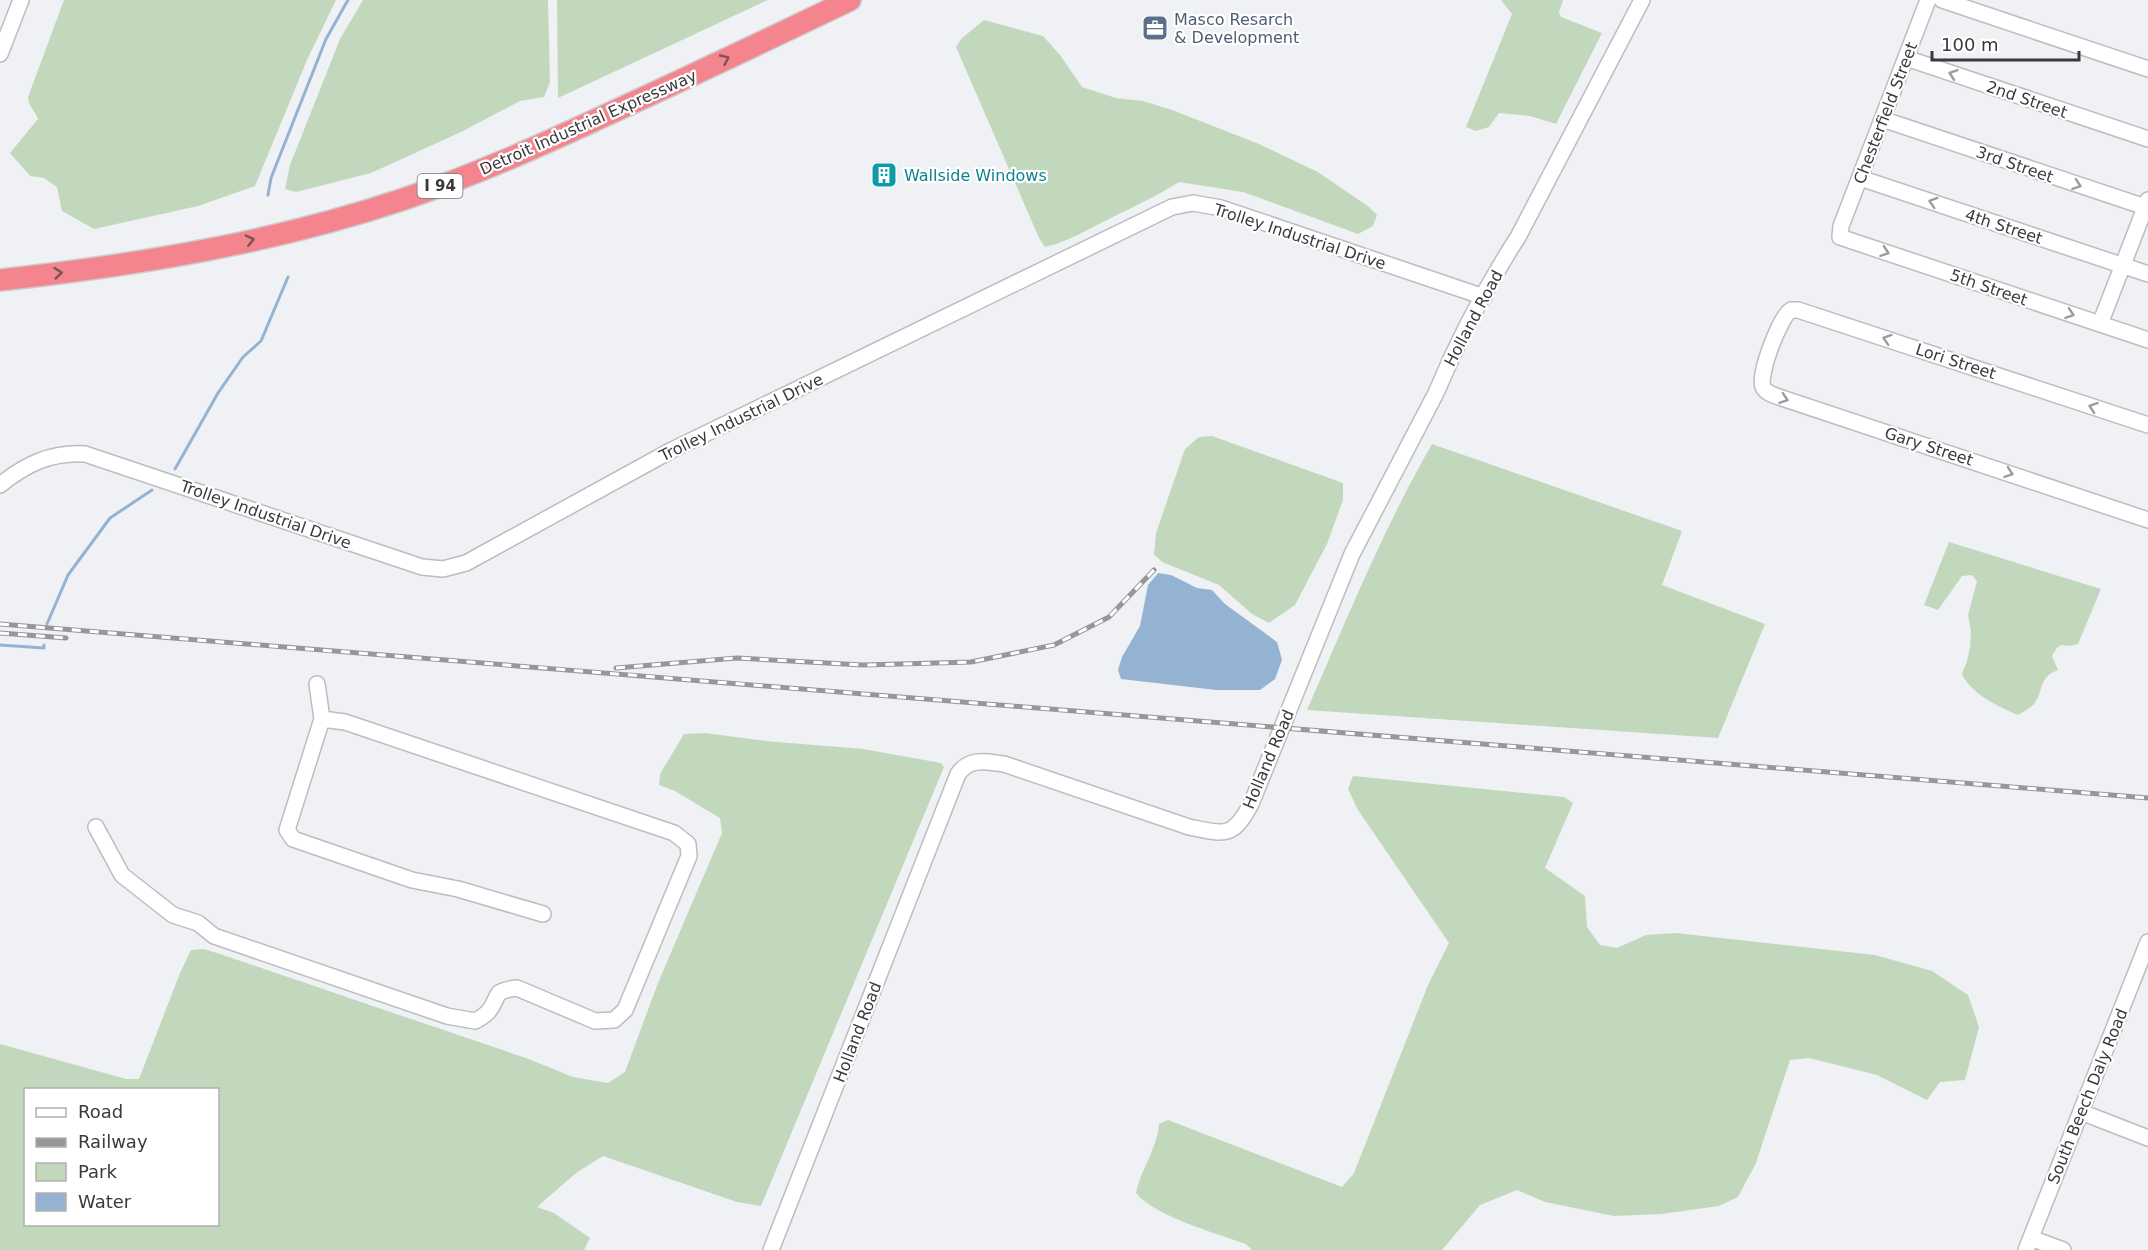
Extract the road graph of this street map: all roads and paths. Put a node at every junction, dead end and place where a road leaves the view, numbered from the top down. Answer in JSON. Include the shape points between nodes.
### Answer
{"nodes":[{"id":1,"x":21,"y":0,"type":"edge"},
{"id":2,"x":850,"y":0,"type":"edge"},
{"id":3,"x":1642,"y":0,"type":"edge"},
{"id":4,"x":1928,"y":0,"type":"edge"},
{"id":5,"x":1942,"y":0,"type":"edge"},
{"id":6,"x":0,"y":54,"type":"edge"},
{"id":7,"x":1906,"y":58,"type":"junction"},
{"id":8,"x":2148,"y":69,"type":"edge"},
{"id":9,"x":1882,"y":119,"type":"junction"},
{"id":10,"x":2148,"y":139,"type":"edge"},
{"id":11,"x":1860,"y":178,"type":"junction"},
{"id":12,"x":2147,"y":205,"type":"edge"},
{"id":13,"x":1841,"y":226,"type":"joint"},
{"id":14,"x":2122,"y":265,"type":"junction"},
{"id":15,"x":2148,"y":274,"type":"edge"},
{"id":16,"x":0,"y":279,"type":"edge"},
{"id":17,"x":1484,"y":297,"type":"junction"},
{"id":18,"x":2100,"y":324,"type":"junction"},
{"id":19,"x":1777,"y":335,"type":"joint"},
{"id":20,"x":2148,"y":340,"type":"edge"},
{"id":21,"x":2148,"y":425,"type":"edge"},
{"id":22,"x":0,"y":485,"type":"edge"},
{"id":23,"x":2148,"y":520,"type":"edge"},
{"id":24,"x":317,"y":684,"type":"dead end"},
{"id":25,"x":322,"y":719,"type":"junction"},
{"id":26,"x":96,"y":827,"type":"dead end"},
{"id":27,"x":543,"y":914,"type":"dead end"},
{"id":28,"x":2148,"y":942,"type":"edge"},
{"id":29,"x":2081,"y":1112,"type":"junction"},
{"id":30,"x":2148,"y":1138,"type":"edge"},
{"id":31,"x":2028,"y":1244,"type":"edge"},
{"id":32,"x":771,"y":1250,"type":"edge"},
{"id":33,"x":2063,"y":1250,"type":"edge"}],
"edges":[{"from":1,"to":6,"type":"street"},
{"from":16,"to":2,"type":"highway","name":"Detroit Industrial Expressway","number":"I 94","one_way":true,"via":[[192,254],[405,199],[500,164]]},
{"from":3,"to":17,"type":"street","name":"Holland Road"},
{"from":4,"to":7,"type":"street","name":"Chesterfield Street"},
{"from":5,"to":8,"type":"street"},
{"from":7,"to":9,"type":"street","name":"Chesterfield Street"},
{"from":10,"to":7,"type":"street","name":"2nd Street","one_way":true},
{"from":9,"to":11,"type":"street","name":"Chesterfield Street"},
{"from":9,"to":12,"type":"street","name":"3rd Street","one_way":true},
{"from":11,"to":13,"type":"street","name":"Chesterfield Street"},
{"from":14,"to":11,"type":"street","name":"4th Street","one_way":true},
{"from":12,"to":14,"type":"street"},
{"from":13,"to":18,"type":"street","name":"5th Street","one_way":true,"via":[[1840,237]]},
{"from":14,"to":15,"type":"street","name":"4th Street"},
{"from":14,"to":18,"type":"street"},
{"from":17,"to":22,"type":"street","name":"Trolley Industrial Drive","via":[[1221,208],[1193,203],[1173,207],[672,450],[466,563],[443,569],[422,567],[85,454],[39,459]]},
{"from":17,"to":32,"type":"street","name":"Holland Road","via":[[1352,554],[1251,804],[1237,826],[1228,831],[1189,826],[1004,764],[971,762],[960,771]]},
{"from":18,"to":20,"type":"street","name":"5th Street"},
{"from":21,"to":19,"type":"street","name":"Lori Street","one_way":true,"via":[[1798,310],[1787,312]]},
{"from":19,"to":23,"type":"street","name":"Gary Street","one_way":true,"via":[[1763,376],[1768,393]]},
{"from":24,"to":25,"type":"street"},
{"from":25,"to":26,"type":"street","via":[[345,722],[674,832],[688,844],[689,856],[625,1010],[614,1020],[595,1021],[517,988],[496,995],[488,1012],[475,1022],[447,1016],[225,940],[198,923],[173,915],[122,875]]},
{"from":25,"to":27,"type":"street","via":[[287,830],[293,839],[412,880]]},
{"from":28,"to":29,"type":"street","name":"South Beech Daly Road"},
{"from":29,"to":30,"type":"street"},
{"from":29,"to":31,"type":"street","name":"South Beech Daly Road"},
{"from":31,"to":33,"type":"street"}]}
